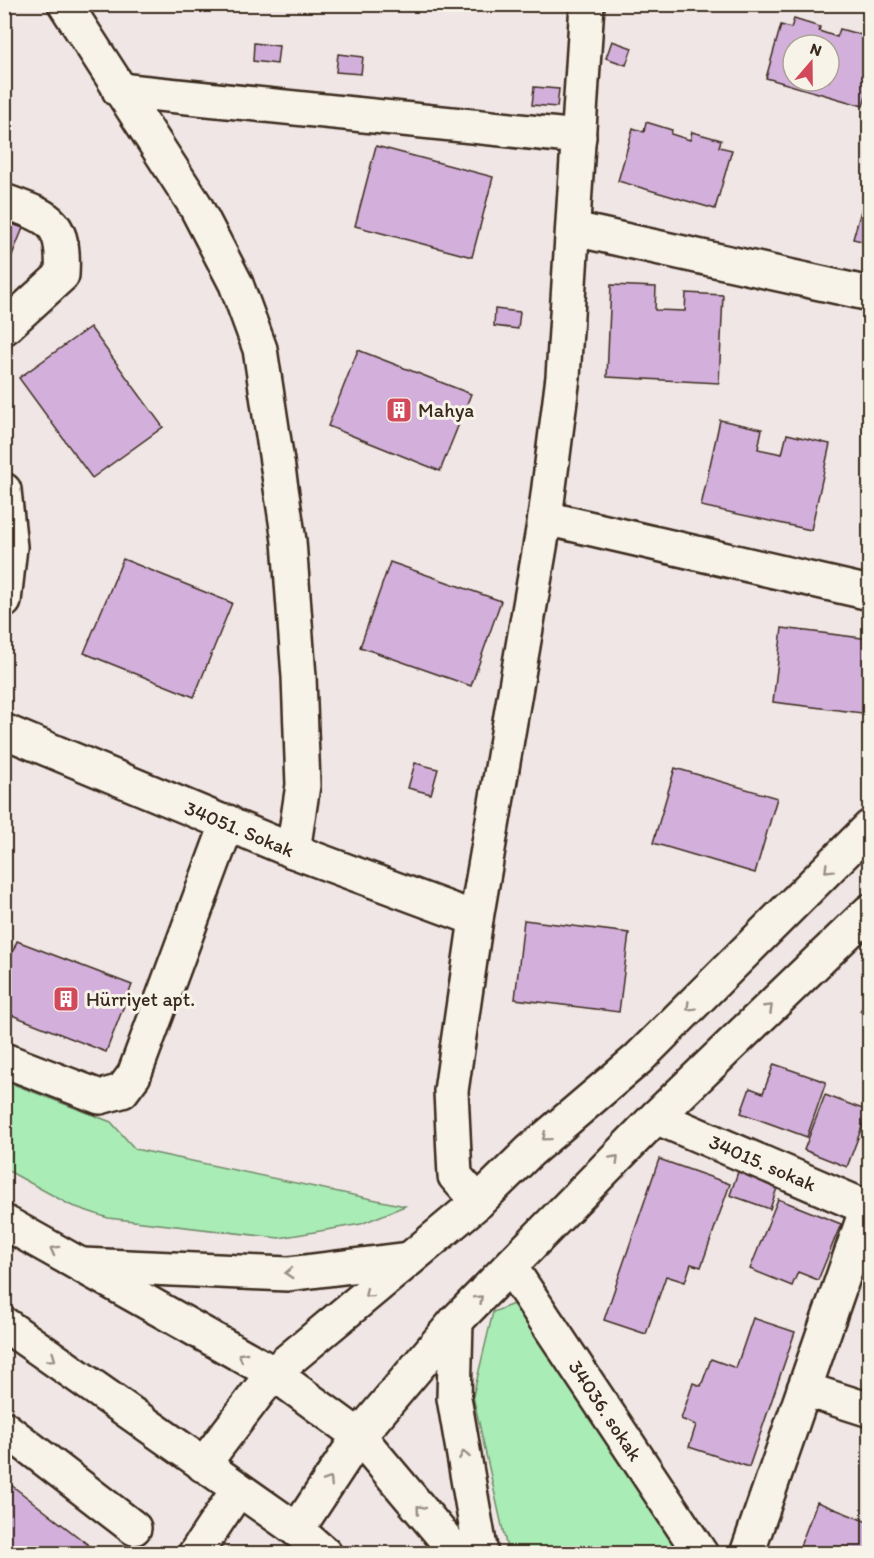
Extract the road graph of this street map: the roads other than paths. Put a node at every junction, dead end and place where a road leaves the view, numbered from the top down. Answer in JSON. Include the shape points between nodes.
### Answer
{"nodes":[{"id":1,"x":65,"y":4,"type":"edge"},
{"id":2,"x":586,"y":4,"type":"edge"},
{"id":3,"x":119,"y":90,"type":"junction"},
{"id":4,"x":579,"y":137,"type":"junction"},
{"id":5,"x":4,"y":201,"type":"edge"},
{"id":6,"x":574,"y":229,"type":"junction"},
{"id":7,"x":870,"y":294,"type":"edge"},
{"id":8,"x":4,"y":328,"type":"edge"},
{"id":9,"x":4,"y":490,"type":"edge"},
{"id":10,"x":544,"y":518,"type":"junction"},
{"id":11,"x":870,"y":593,"type":"edge"},
{"id":12,"x":4,"y":601,"type":"edge"},
{"id":13,"x":4,"y":731,"type":"edge"},
{"id":14,"x":228,"y":822,"type":"junction"},
{"id":15,"x":870,"y":827,"type":"edge"},
{"id":16,"x":292,"y":851,"type":"junction"},
{"id":17,"x":870,"y":911,"type":"edge"},
{"id":18,"x":476,"y":919,"type":"junction"},
{"id":19,"x":4,"y":1060,"type":"edge"},
{"id":20,"x":656,"y":1117,"type":"junction"},
{"id":21,"x":478,"y":1202,"type":"junction"},
{"id":22,"x":868,"y":1209,"type":"edge"},
{"id":23,"x":4,"y":1222,"type":"edge"},
{"id":24,"x":409,"y":1259,"type":"junction"},
{"id":25,"x":82,"y":1265,"type":"junction"},
{"id":26,"x":511,"y":1268,"type":"junction"},
{"id":27,"x":456,"y":1322,"type":"junction"},
{"id":28,"x":4,"y":1324,"type":"edge"},
{"id":29,"x":273,"y":1373,"type":"junction"},
{"id":30,"x":804,"y":1389,"type":"junction"},
{"id":31,"x":870,"y":1410,"type":"edge"},
{"id":32,"x":4,"y":1428,"type":"edge"},
{"id":33,"x":359,"y":1436,"type":"junction"},
{"id":34,"x":203,"y":1466,"type":"junction"},
{"id":35,"x":238,"y":1490,"type":"junction"},
{"id":36,"x":134,"y":1527,"type":"dead end"},
{"id":37,"x":297,"y":1530,"type":"junction"},
{"id":38,"x":195,"y":1554,"type":"edge"},
{"id":39,"x":325,"y":1554,"type":"edge"},
{"id":40,"x":458,"y":1554,"type":"edge"},
{"id":41,"x":481,"y":1554,"type":"edge"},
{"id":42,"x":701,"y":1554,"type":"edge"},
{"id":43,"x":747,"y":1554,"type":"edge"}],
"edges":[{"from":1,"to":3,"type":"street"},
{"from":2,"to":4,"type":"street"},
{"from":3,"to":4,"type":"street"},
{"from":3,"to":16,"type":"street","via":[[195,205],[236,284],[260,349],[289,541],[299,677],[303,785]]},
{"from":4,"to":6,"type":"street"},
{"from":5,"to":8,"type":"street","via":[[46,216],[64,244],[62,275]]},
{"from":6,"to":7,"type":"street"},
{"from":6,"to":10,"type":"street","via":[[563,377]]},
{"from":9,"to":12,"type":"street","via":[[10,547]]},
{"from":10,"to":11,"type":"street"},
{"from":10,"to":18,"type":"street"},
{"from":13,"to":14,"type":"street","name":"34051. Sokak"},
{"from":14,"to":16,"type":"street","name":"34051. Sokak"},
{"from":14,"to":19,"type":"street","via":[[134,1075],[122,1091],[100,1097]]},
{"from":15,"to":21,"type":"street","one_way":true,"via":[[638,1059],[530,1151]]},
{"from":16,"to":18,"type":"street","name":"34051. Sokak"},
{"from":20,"to":17,"type":"street","one_way":true},
{"from":18,"to":21,"type":"street","via":[[451,1091],[455,1176]]},
{"from":20,"to":22,"type":"street","name":"34015. sokak"},
{"from":26,"to":20,"type":"street","one_way":true},
{"from":21,"to":24,"type":"street"},
{"from":22,"to":30,"type":"street"},
{"from":25,"to":23,"type":"street","one_way":true},
{"from":24,"to":25,"type":"street","one_way":true,"via":[[288,1274]]},
{"from":24,"to":29,"type":"street","one_way":true},
{"from":29,"to":25,"type":"street","one_way":true},
{"from":27,"to":26,"type":"street","one_way":true},
{"from":26,"to":42,"type":"street","name":"34036. sokak"},
{"from":27,"to":33,"type":"street"},
{"from":41,"to":27,"type":"street","one_way":true,"via":[[454,1398]]},
{"from":28,"to":34,"type":"street","one_way":true},
{"from":29,"to":33,"type":"street"},
{"from":29,"to":34,"type":"street"},
{"from":30,"to":31,"type":"street"},
{"from":30,"to":43,"type":"street"},
{"from":32,"to":36,"type":"street"},
{"from":37,"to":33,"type":"street","one_way":true},
{"from":40,"to":33,"type":"street","one_way":true},
{"from":34,"to":35,"type":"street"},
{"from":35,"to":37,"type":"street"},
{"from":35,"to":38,"type":"street"},
{"from":37,"to":39,"type":"street"}]}
